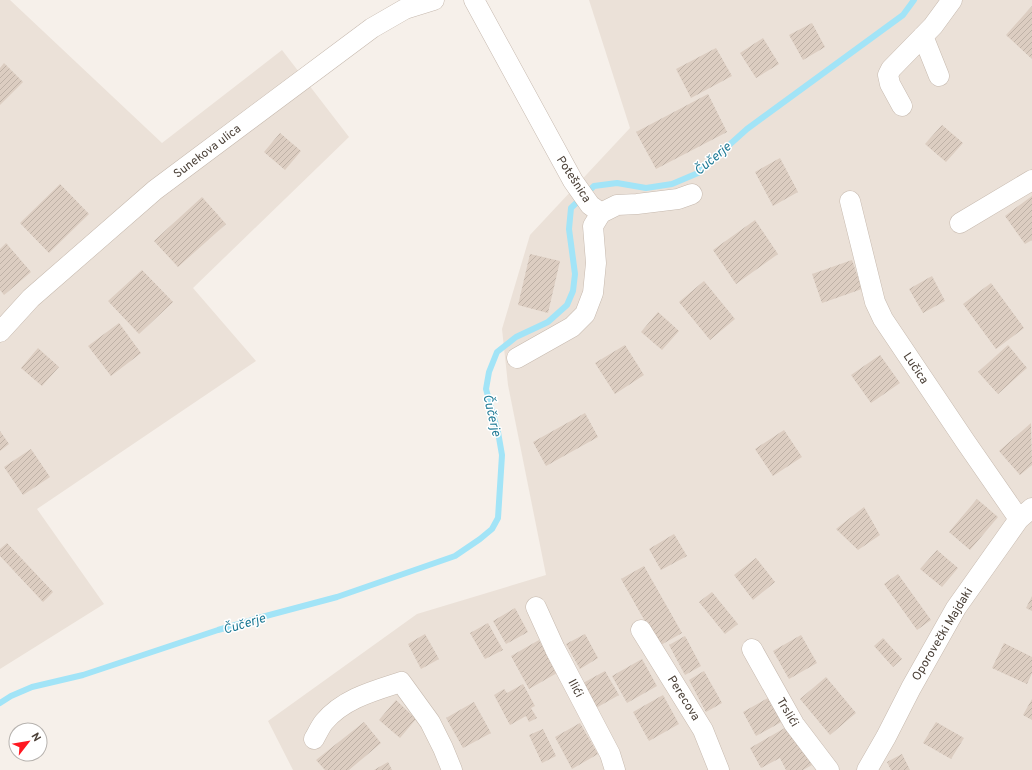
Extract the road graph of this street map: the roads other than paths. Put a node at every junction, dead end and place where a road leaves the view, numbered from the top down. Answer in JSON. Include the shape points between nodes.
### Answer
{"nodes":[{"id":1,"x":434,"y":0,"type":"edge"},
{"id":2,"x":474,"y":0,"type":"edge"},
{"id":3,"x":952,"y":0,"type":"edge"},
{"id":4,"x":923,"y":36,"type":"junction"},
{"id":5,"x":939,"y":76,"type":"dead end"},
{"id":6,"x":902,"y":106,"type":"dead end"},
{"id":7,"x":1032,"y":180,"type":"edge"},
{"id":8,"x":692,"y":194,"type":"dead end"},
{"id":9,"x":850,"y":200,"type":"dead end"},
{"id":10,"x":595,"y":209,"type":"junction"},
{"id":11,"x":960,"y":223,"type":"dead end"},
{"id":12,"x":0,"y":332,"type":"edge"},
{"id":13,"x":517,"y":358,"type":"dead end"},
{"id":14,"x":1026,"y":514,"type":"edge"},
{"id":15,"x":536,"y":607,"type":"dead end"},
{"id":16,"x":641,"y":630,"type":"dead end"},
{"id":17,"x":752,"y":649,"type":"dead end"},
{"id":18,"x":314,"y":739,"type":"dead end"},
{"id":19,"x":452,"y":770,"type":"edge"},
{"id":20,"x":615,"y":770,"type":"edge"},
{"id":21,"x":719,"y":770,"type":"edge"},
{"id":22,"x":829,"y":770,"type":"edge"},
{"id":23,"x":867,"y":770,"type":"edge"}],
"edges":[{"from":1,"to":12,"type":"street","name":"Sunekova ulica","via":[[405,9],[372,28],[155,190],[31,298]]},
{"from":2,"to":10,"type":"street","name":"Potešnica","via":[[573,181]]},
{"from":3,"to":4,"type":"street"},
{"from":4,"to":5,"type":"street"},
{"from":4,"to":6,"type":"street","via":[[888,75]]},
{"from":7,"to":11,"type":"street"},
{"from":8,"to":10,"type":"street","via":[[678,199]]},
{"from":9,"to":14,"type":"street","name":"Lučica","via":[[875,302],[884,319],[965,441]]},
{"from":10,"to":13,"type":"street","name":"Potešnica","via":[[593,226],[596,263],[593,293],[585,314],[572,326]]},
{"from":14,"to":23,"type":"street","name":"Oporovečki Majdaki","via":[[956,608]]},
{"from":15,"to":20,"type":"street","name":"Ilići","via":[[610,754]]},
{"from":16,"to":21,"type":"street","name":"Perecova","via":[[703,730]]},
{"from":17,"to":22,"type":"street","name":"Trslići","via":[[794,724]]},
{"from":18,"to":19,"type":"street","via":[[323,723],[343,705],[367,693],[401,682],[430,722]]}]}
